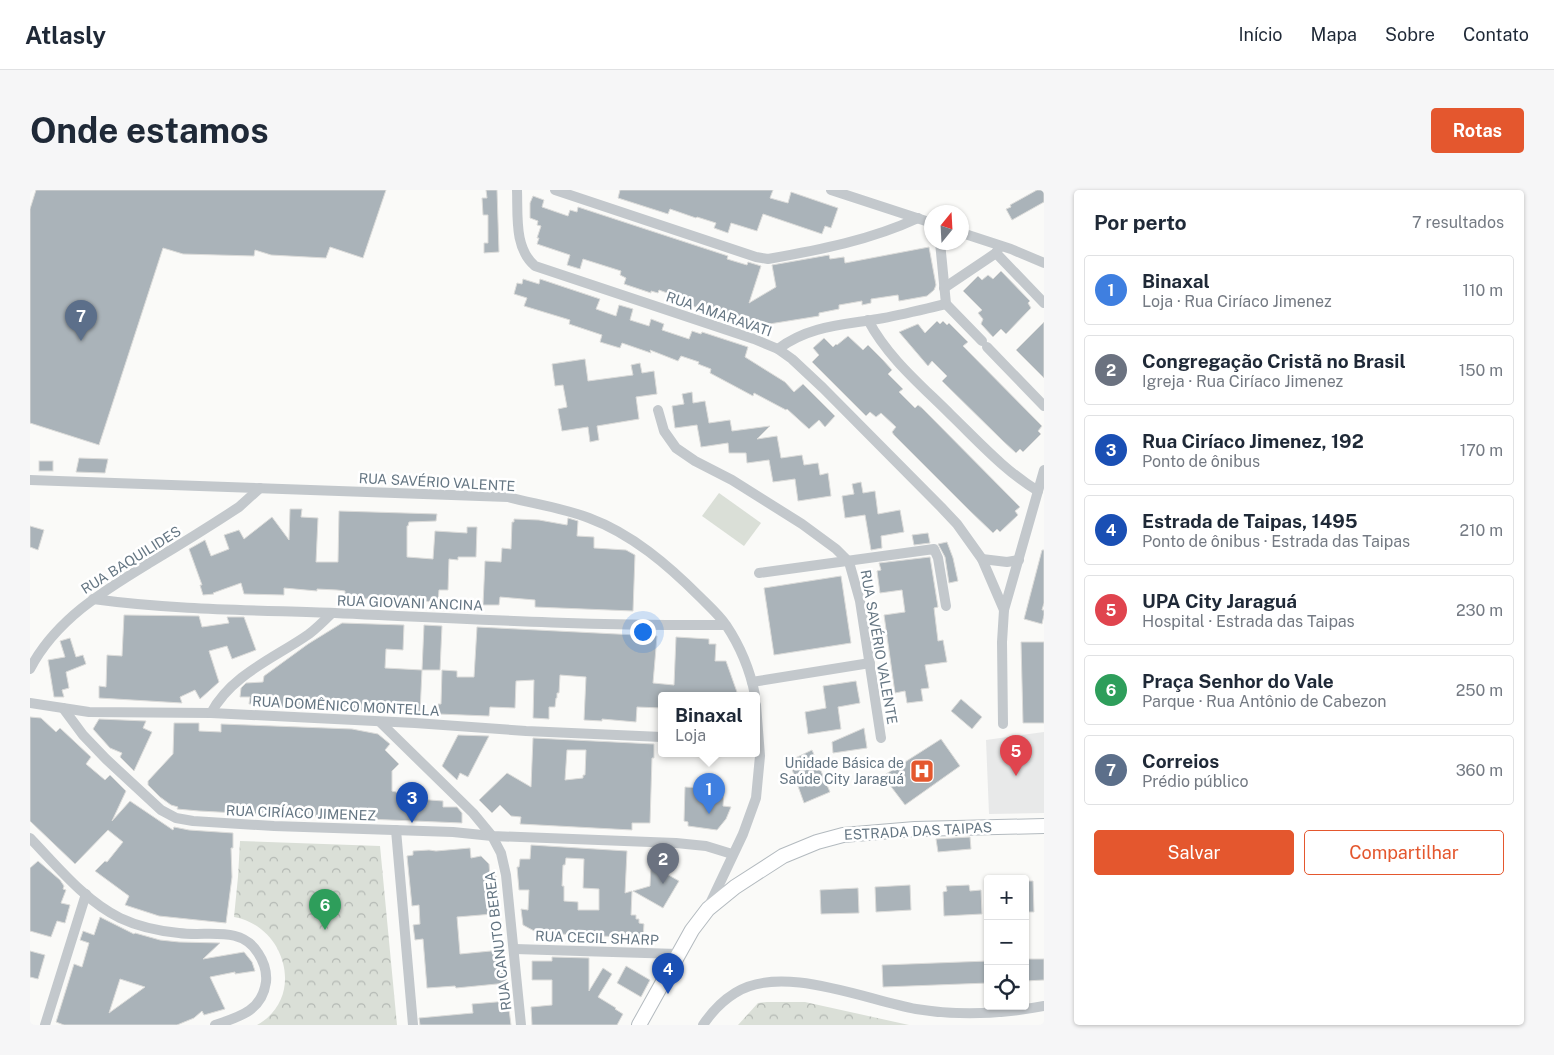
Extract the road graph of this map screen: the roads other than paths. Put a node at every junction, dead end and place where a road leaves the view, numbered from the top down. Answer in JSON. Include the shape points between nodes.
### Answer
{"nodes":[{"id":1,"x":518,"y":190,"type":"edge"},
{"id":2,"x":555,"y":190,"type":"edge"},
{"id":3,"x":831,"y":190,"type":"edge"},
{"id":4,"x":918,"y":218,"type":"junction"},
{"id":5,"x":924,"y":220,"type":"edge"},
{"id":6,"x":969,"y":236,"type":"edge"},
{"id":7,"x":998,"y":249,"type":"junction"},
{"id":8,"x":941,"y":250,"type":"edge"},
{"id":9,"x":1044,"y":263,"type":"edge"},
{"id":10,"x":944,"y":288,"type":"junction"},
{"id":11,"x":1044,"y":303,"type":"edge"},
{"id":12,"x":946,"y":304,"type":"junction"},
{"id":13,"x":868,"y":320,"type":"junction"},
{"id":14,"x":778,"y":349,"type":"junction"},
{"id":15,"x":1044,"y":406,"type":"edge"},
{"id":16,"x":658,"y":410,"type":"dead end"},
{"id":17,"x":1044,"y":470,"type":"edge"},
{"id":18,"x":30,"y":480,"type":"edge"},
{"id":19,"x":260,"y":488,"type":"junction"},
{"id":20,"x":1038,"y":491,"type":"junction"},
{"id":21,"x":982,"y":559,"type":"junction"},
{"id":22,"x":1019,"y":560,"type":"junction"},
{"id":23,"x":849,"y":562,"type":"junction"},
{"id":24,"x":759,"y":574,"type":"dead end"},
{"id":25,"x":93,"y":599,"type":"junction"},
{"id":26,"x":946,"y":606,"type":"dead end"},
{"id":27,"x":1004,"y":610,"type":"junction"},
{"id":28,"x":332,"y":613,"type":"junction"},
{"id":29,"x":725,"y":625,"type":"junction"},
{"id":30,"x":870,"y":663,"type":"junction"},
{"id":31,"x":30,"y":669,"type":"edge"},
{"id":32,"x":752,"y":682,"type":"junction"},
{"id":33,"x":754,"y":692,"type":"edge"},
{"id":34,"x":30,"y":703,"type":"edge"},
{"id":35,"x":63,"y":708,"type":"junction"},
{"id":36,"x":211,"y":713,"type":"junction"},
{"id":37,"x":380,"y":722,"type":"junction"},
{"id":38,"x":1003,"y":724,"type":"dead end"},
{"id":39,"x":658,"y":737,"type":"edge"},
{"id":40,"x":882,"y":738,"type":"dead end"},
{"id":41,"x":758,"y":757,"type":"edge"},
{"id":42,"x":1044,"y":826,"type":"edge"},
{"id":43,"x":396,"y":830,"type":"junction"},
{"id":44,"x":492,"y":836,"type":"junction"},
{"id":45,"x":30,"y":838,"type":"edge"},
{"id":46,"x":732,"y":854,"type":"junction"},
{"id":47,"x":86,"y":894,"type":"junction"},
{"id":48,"x":708,"y":909,"type":"junction"},
{"id":49,"x":515,"y":949,"type":"junction"},
{"id":50,"x":678,"y":954,"type":"junction"},
{"id":51,"x":1044,"y":1006,"type":"edge"},
{"id":52,"x":45,"y":1025,"type":"edge"},
{"id":53,"x":215,"y":1025,"type":"edge"},
{"id":54,"x":413,"y":1025,"type":"edge"},
{"id":55,"x":522,"y":1025,"type":"edge"},
{"id":56,"x":639,"y":1025,"type":"edge"},
{"id":57,"x":703,"y":1025,"type":"edge"}],
"edges":[{"from":1,"to":14,"type":"street","name":"RUA AMARAVATI","via":[[522,249],[535,266]]},
{"from":2,"to":4,"type":"street","via":[[768,259],[857,240],[896,229]]},
{"from":3,"to":4,"type":"street"},
{"from":4,"to":5,"type":"street"},
{"from":6,"to":7,"type":"street"},
{"from":7,"to":9,"type":"street"},
{"from":7,"to":10,"type":"street"},
{"from":7,"to":11,"type":"street"},
{"from":8,"to":10,"type":"street"},
{"from":10,"to":12,"type":"street"},
{"from":12,"to":13,"type":"street"},
{"from":12,"to":15,"type":"street"},
{"from":13,"to":14,"type":"street","via":[[804,333]]},
{"from":13,"to":20,"type":"street","via":[[882,344],[917,382],[1009,471]]},
{"from":14,"to":21,"type":"street","name":"RUA AMARAVATI","via":[[823,388],[941,507]]},
{"from":16,"to":23,"type":"street","name":"RUA SAVÉRIO VALENTE","via":[[664,431],[676,448],[802,524]]},
{"from":17,"to":20,"type":"street"},
{"from":18,"to":19,"type":"street","name":"RUA SAVÉRIO VALENTE"},
{"from":19,"to":25,"type":"street","name":"RUA BAQUILIDES","via":[[239,507]]},
{"from":19,"to":29,"type":"street","name":"RUA SAVÉRIO VALENTE","via":[[508,497],[570,511],[610,526],[650,552],[696,593]]},
{"from":20,"to":22,"type":"street"},
{"from":21,"to":22,"type":"street"},
{"from":21,"to":27,"type":"street","name":"RUA AMARAVATI"},
{"from":22,"to":27,"type":"street"},
{"from":23,"to":24,"type":"street","name":"RUA SAVÉRIO VALENTE"},
{"from":23,"to":26,"type":"street","name":"RUA SAVÉRIO VALENTE","via":[[934,549]]},
{"from":23,"to":30,"type":"street","name":"RUA SAVÉRIO VALENTE","via":[[860,601]]},
{"from":25,"to":28,"type":"street","name":"RUA GIOVANI ANCINA","via":[[161,606]]},
{"from":25,"to":31,"type":"street","name":"RUA BAQUILIDES","via":[[58,630]]},
{"from":27,"to":38,"type":"street"},
{"from":28,"to":29,"type":"street","name":"RUA GIOVANI ANCINA"},
{"from":28,"to":36,"type":"street","via":[[309,634],[241,678],[222,695]]},
{"from":29,"to":32,"type":"street","name":"RUA SAVÉRIO VALENTE","via":[[746,662]]},
{"from":30,"to":32,"type":"street"},
{"from":30,"to":40,"type":"street","name":"RUA SAVÉRIO VALENTE"},
{"from":32,"to":33,"type":"street","name":"RUA SAVÉRIO VALENTE"},
{"from":34,"to":35,"type":"street","name":"RUA DOMÊNICO MONTELLA"},
{"from":35,"to":36,"type":"street","name":"RUA DOMÊNICO MONTELLA","via":[[89,712]]},
{"from":35,"to":43,"type":"street","name":"RUA CIRÍACO JIMENEZ","via":[[106,759],[161,810],[176,818],[274,826]]},
{"from":36,"to":37,"type":"street","name":"RUA DOMÊNICO MONTELLA"},
{"from":37,"to":39,"type":"street","name":"RUA DOMÊNICO MONTELLA"},
{"from":37,"to":44,"type":"street","name":"RUA CANUTO BEREA","via":[[473,813]]},
{"from":41,"to":46,"type":"street","via":[[756,798]]},
{"from":42,"to":48,"type":"main road","name":"ESTRADA DAS TAIPAS","via":[[933,828],[843,835],[783,856]]},
{"from":43,"to":44,"type":"street","name":"RUA CIRÍACO JIMENEZ"},
{"from":43,"to":54,"type":"street"},
{"from":44,"to":46,"type":"street","name":"RUA CIRÍACO JIMENEZ","via":[[685,844]]},
{"from":44,"to":49,"type":"street","name":"RUA CANUTO BEREA","via":[[501,853],[506,875]]},
{"from":45,"to":47,"type":"street"},
{"from":46,"to":48,"type":"street"},
{"from":47,"to":52,"type":"street"},
{"from":47,"to":53,"type":"street","via":[[102,907],[136,925],[181,934],[232,935],[247,940],[254,947],[266,976],[262,998],[255,1007]]},
{"from":48,"to":50,"type":"main road","name":"ESTRADA DAS TAIPAS"},
{"from":49,"to":50,"type":"street","name":"RUA CECIL SHARP"},
{"from":49,"to":55,"type":"street","name":"RUA CANUTO BEREA"},
{"from":50,"to":56,"type":"main road","name":"ESTRADA DAS TAIPAS"},
{"from":51,"to":57,"type":"street","via":[[989,1013],[940,1011],[819,986],[778,981],[753,985],[734,993]]}]}
